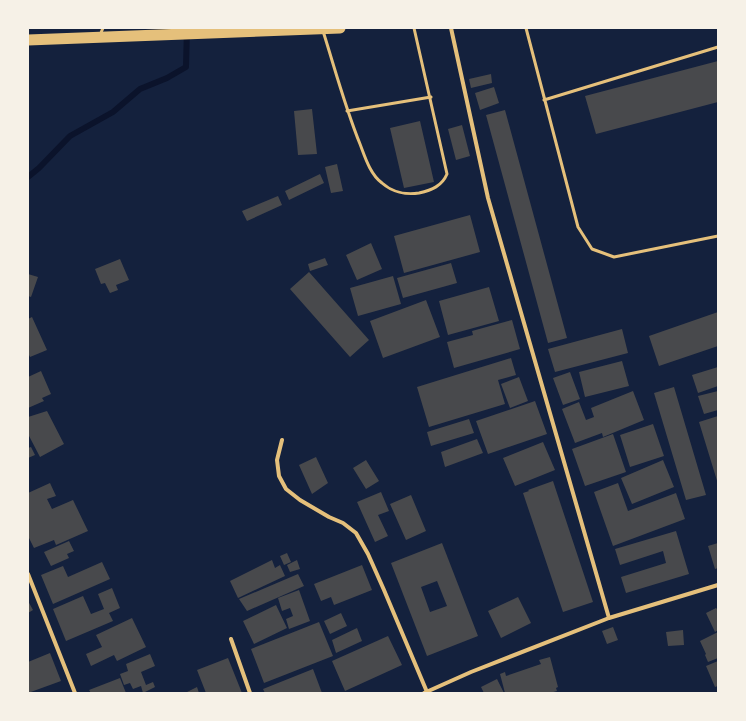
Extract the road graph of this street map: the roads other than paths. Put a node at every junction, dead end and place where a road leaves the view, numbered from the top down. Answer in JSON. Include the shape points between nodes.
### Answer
{"nodes":[{"id":1,"x":340,"y":28,"type":"edge"},
{"id":2,"x":414,"y":28,"type":"edge"},
{"id":3,"x":451,"y":28,"type":"edge"},
{"id":4,"x":526,"y":28,"type":"edge"},
{"id":5,"x":323,"y":29,"type":"edge"},
{"id":6,"x":101,"y":33,"type":"edge"},
{"id":7,"x":28,"y":40,"type":"edge"},
{"id":8,"x":718,"y":47,"type":"edge"},
{"id":9,"x":431,"y":97,"type":"junction"},
{"id":10,"x":544,"y":100,"type":"junction"},
{"id":11,"x":347,"y":111,"type":"junction"},
{"id":12,"x":718,"y":236,"type":"edge"},
{"id":13,"x":282,"y":440,"type":"dead end"},
{"id":14,"x":28,"y":574,"type":"edge"},
{"id":15,"x":718,"y":585,"type":"edge"},
{"id":16,"x":609,"y":618,"type":"junction"},
{"id":17,"x":231,"y":639,"type":"dead end"},
{"id":18,"x":426,"y":692,"type":"edge"},
{"id":19,"x":75,"y":693,"type":"edge"},
{"id":20,"x":250,"y":693,"type":"edge"}],
"edges":[{"from":1,"to":5,"type":"highway"},
{"from":2,"to":9,"type":"lane"},
{"from":3,"to":16,"type":"street","via":[[488,198]]},
{"from":4,"to":10,"type":"lane"},
{"from":5,"to":6,"type":"highway","via":[[180,34]]},
{"from":5,"to":11,"type":"lane"},
{"from":6,"to":7,"type":"highway"},
{"from":8,"to":10,"type":"lane"},
{"from":9,"to":11,"type":"lane"},
{"from":9,"to":11,"type":"lane","via":[[447,174],[436,188],[418,193],[403,193],[381,183],[367,161]]},
{"from":10,"to":12,"type":"lane","via":[[578,226],[592,249],[614,257]]},
{"from":13,"to":18,"type":"street","via":[[277,460],[279,476],[286,489],[356,533],[381,582]]},
{"from":14,"to":19,"type":"street"},
{"from":15,"to":16,"type":"street"},
{"from":16,"to":18,"type":"street"},
{"from":17,"to":20,"type":"street"}]}
